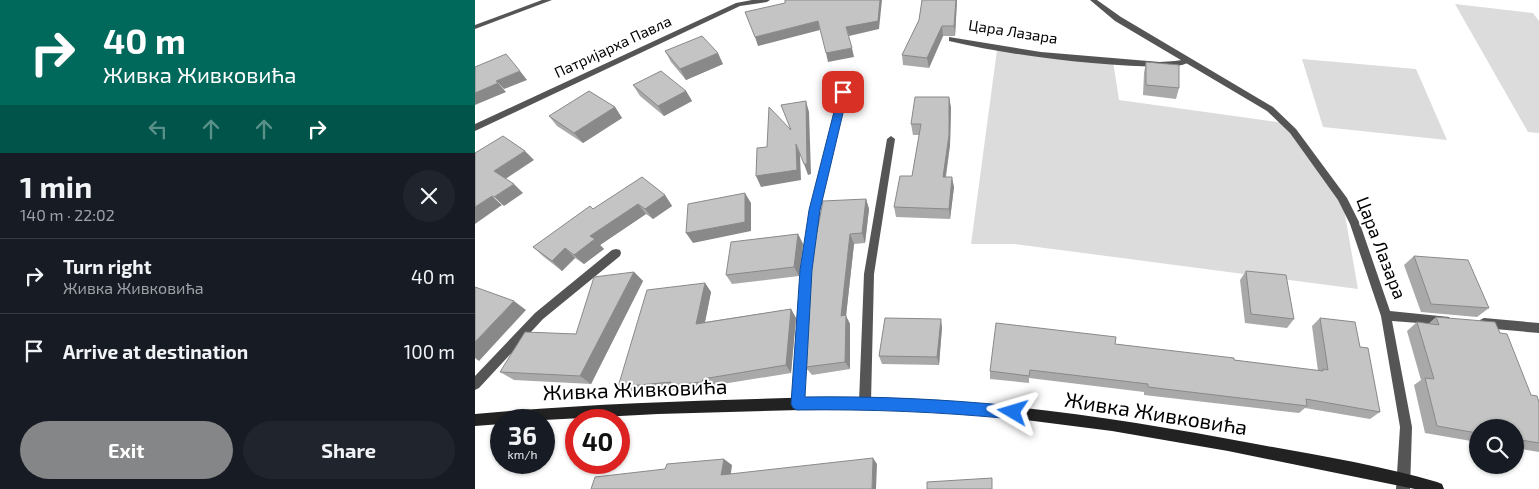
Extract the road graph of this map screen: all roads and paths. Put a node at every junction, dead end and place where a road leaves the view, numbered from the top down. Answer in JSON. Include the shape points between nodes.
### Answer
{"nodes":[{"id":1,"x":549,"y":0,"type":"edge"},
{"id":2,"x":767,"y":0,"type":"edge"},
{"id":3,"x":1093,"y":0,"type":"edge"},
{"id":4,"x":475,"y":27,"type":"edge"},
{"id":5,"x":952,"y":39,"type":"edge"},
{"id":6,"x":1189,"y":61,"type":"junction"},
{"id":7,"x":843,"y":92,"type":"dead end"},
{"id":8,"x":475,"y":128,"type":"edge"},
{"id":9,"x":891,"y":138,"type":"dead end"},
{"id":10,"x":616,"y":253,"type":"dead end"},
{"id":11,"x":1386,"y":316,"type":"junction"},
{"id":12,"x":1452,"y":321,"type":"edge"},
{"id":13,"x":1471,"y":322,"type":"edge"},
{"id":14,"x":1539,"y":328,"type":"edge"},
{"id":15,"x":475,"y":384,"type":"edge"},
{"id":16,"x":865,"y":402,"type":"junction"},
{"id":17,"x":797,"y":404,"type":"junction"},
{"id":18,"x":475,"y":420,"type":"edge"},
{"id":19,"x":1403,"y":484,"type":"edge"},
{"id":20,"x":1437,"y":489,"type":"edge"}],
"edges":[{"from":1,"to":4,"type":"street"},
{"from":2,"to":8,"type":"street","name":"Патријарха Павла","via":[[738,4]]},
{"from":3,"to":6,"type":"street","name":"Цара Лазара","via":[[1118,19]]},
{"from":5,"to":6,"type":"street","name":"Цара Лазара","via":[[997,50],[1104,60],[1172,64]]},
{"from":6,"to":11,"type":"street","name":"Цара Лазара","via":[[1270,109],[1293,131],[1331,181],[1355,224]]},
{"from":7,"to":17,"type":"street","via":[[815,210],[806,270]]},
{"from":9,"to":16,"type":"street","via":[[869,274]]},
{"from":10,"to":15,"type":"street","via":[[539,316]]},
{"from":11,"to":12,"type":"street"},
{"from":11,"to":19,"type":"street","name":"Цара Лазара","via":[[1406,427]]},
{"from":13,"to":14,"type":"street"},
{"from":16,"to":17,"type":"street","name":"Живка Живковића"},
{"from":16,"to":19,"type":"street","name":"Живка Живковића","via":[[994,410],[1163,432]]},
{"from":17,"to":18,"type":"street","name":"Живка Живковића","via":[[561,412]]},
{"from":19,"to":20,"type":"street","name":"Живка Живковића"}]}
